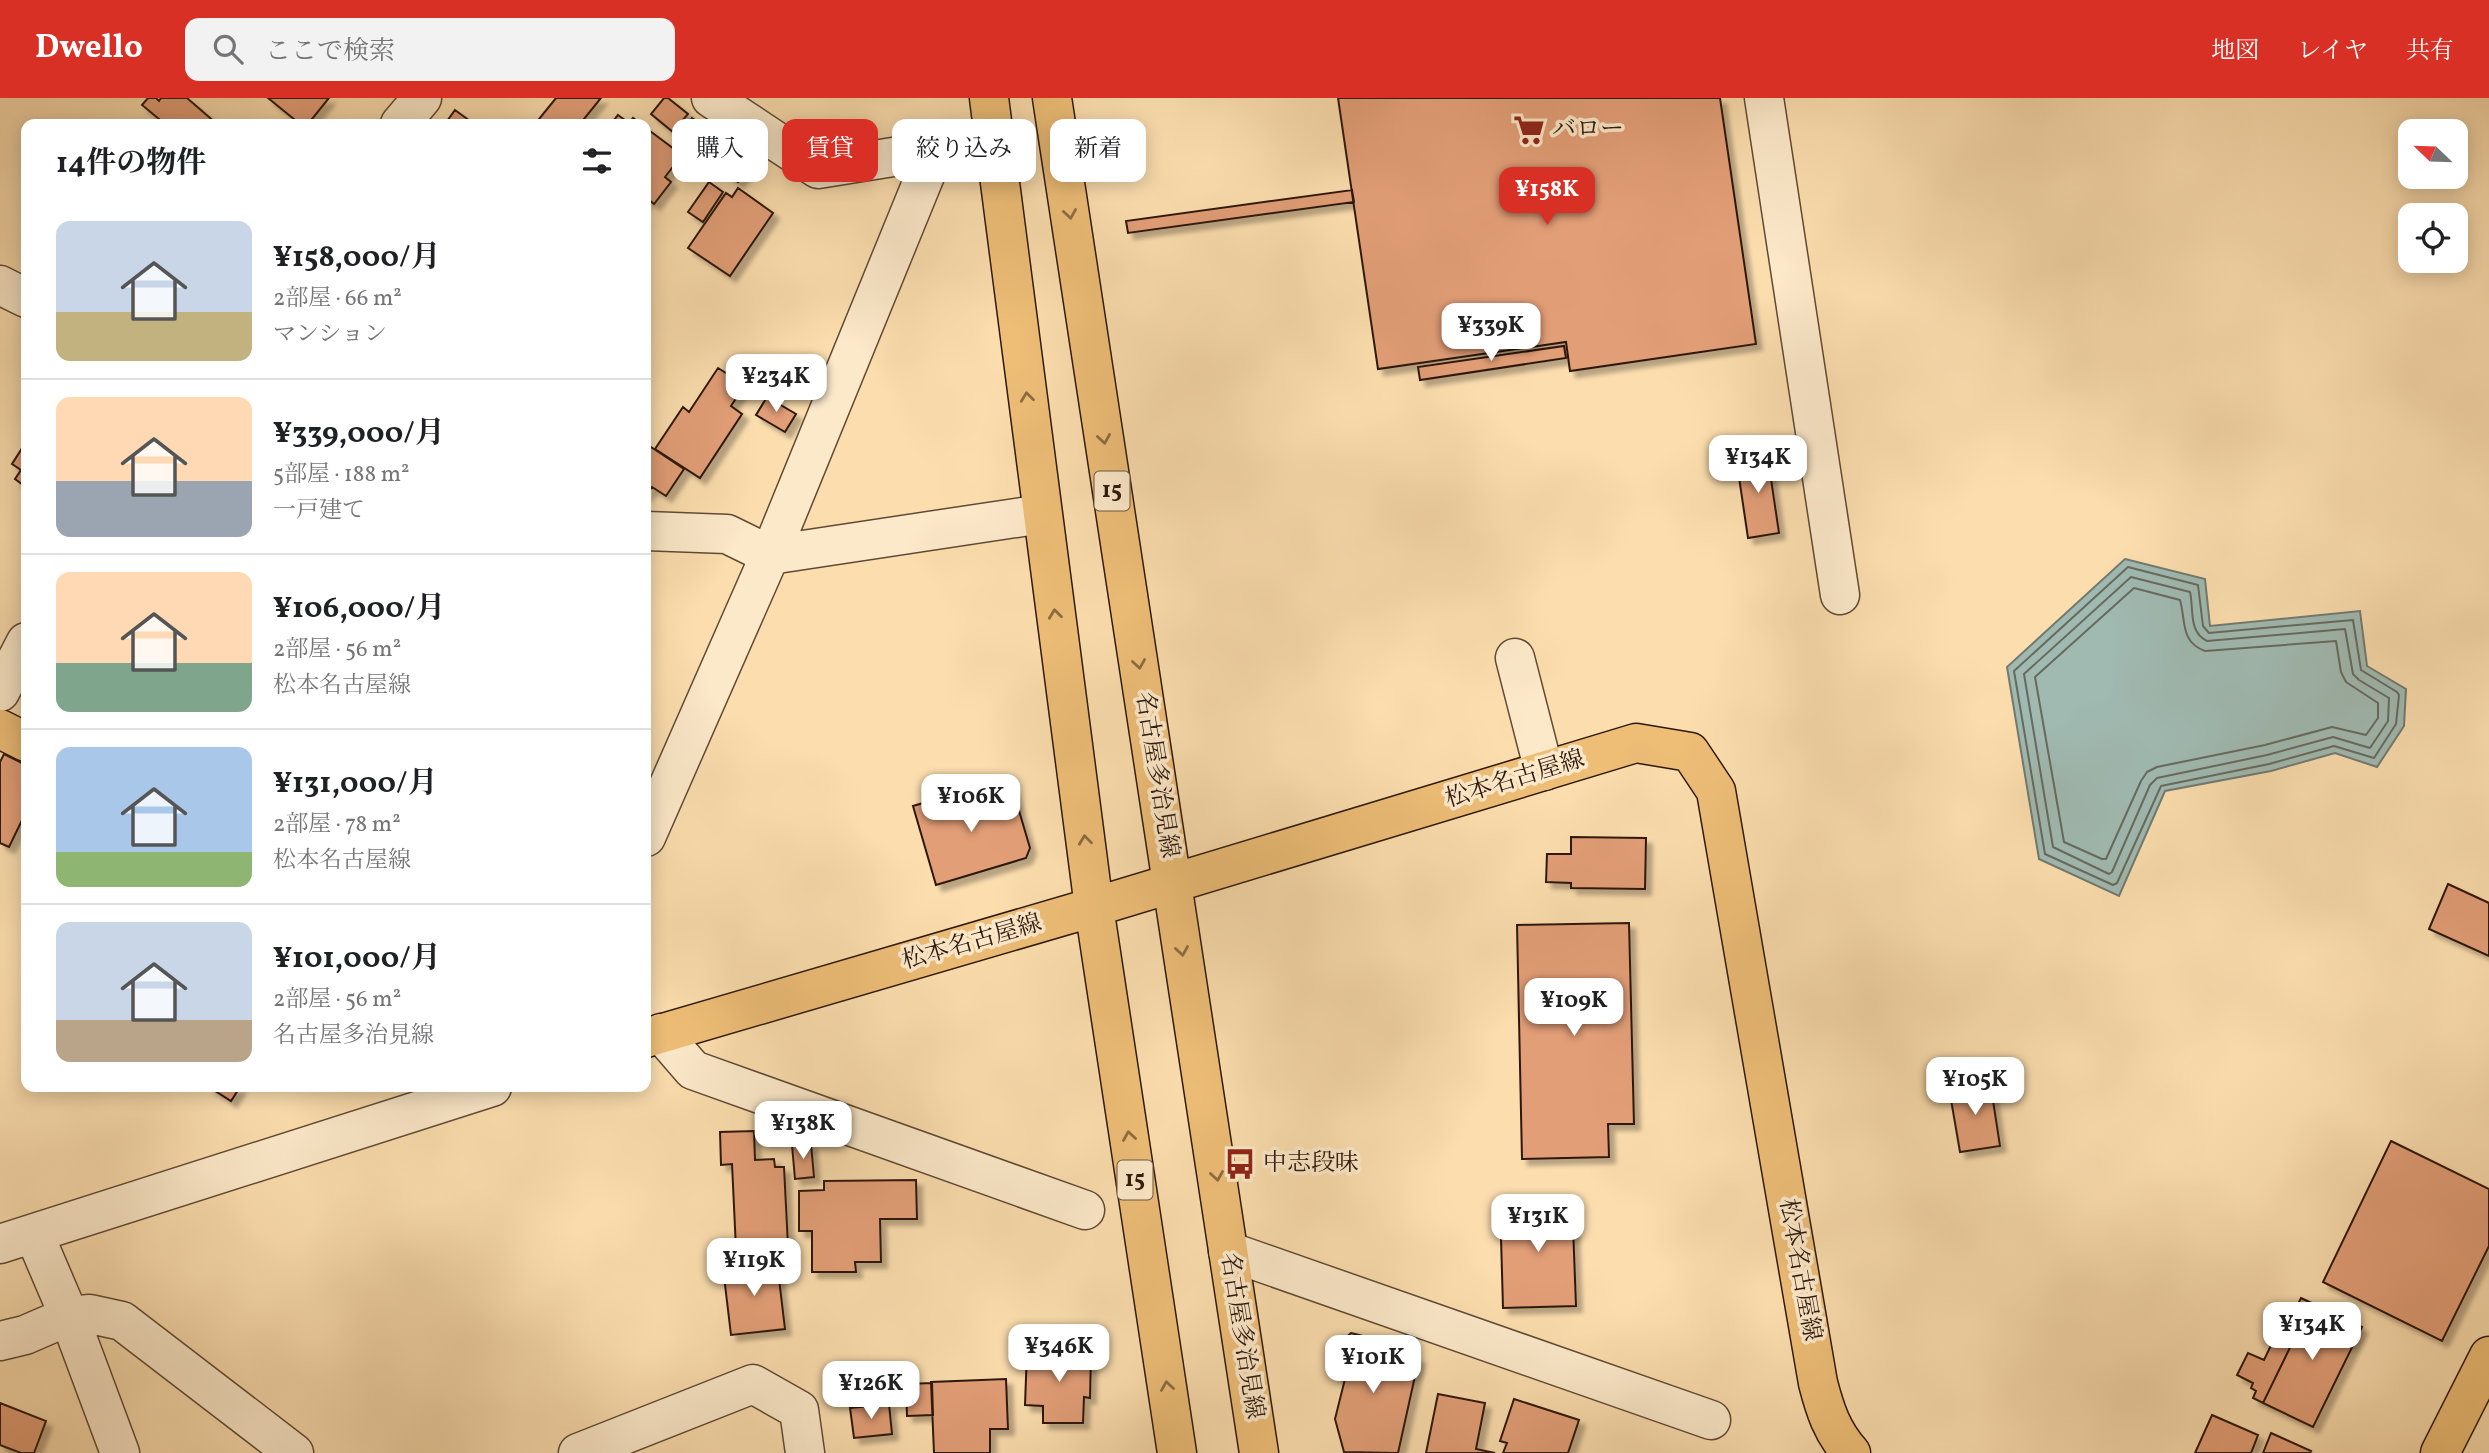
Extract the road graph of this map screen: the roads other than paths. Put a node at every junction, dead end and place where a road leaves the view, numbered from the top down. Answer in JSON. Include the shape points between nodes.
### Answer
{"nodes":[{"id":1,"x":422,"y":98,"type":"edge"},
{"id":2,"x":711,"y":98,"type":"edge"},
{"id":3,"x":989,"y":98,"type":"edge"},
{"id":4,"x":1052,"y":98,"type":"edge"},
{"id":5,"x":1764,"y":98,"type":"edge"},
{"id":6,"x":404,"y":119,"type":"edge"},
{"id":7,"x":991,"y":119,"type":"edge"},
{"id":8,"x":892,"y":157,"type":"edge"},
{"id":9,"x":922,"y":182,"type":"edge"},
{"id":10,"x":998,"y":182,"type":"edge"},
{"id":11,"x":0,"y":285,"type":"edge"},
{"id":12,"x":21,"y":296,"type":"edge"},
{"id":13,"x":1042,"y":514,"type":"junction"},
{"id":14,"x":651,"y":531,"type":"edge"},
{"id":15,"x":770,"y":555,"type":"junction"},
{"id":16,"x":1840,"y":595,"type":"dead end"},
{"id":17,"x":21,"y":652,"type":"edge"},
{"id":18,"x":1515,"y":658,"type":"dead end"},
{"id":19,"x":0,"y":692,"type":"edge"},
{"id":20,"x":0,"y":729,"type":"edge"},
{"id":21,"x":21,"y":740,"type":"edge"},
{"id":22,"x":1544,"y":771,"type":"junction"},
{"id":23,"x":651,"y":826,"type":"edge"},
{"id":24,"x":1172,"y":884,"type":"junction"},
{"id":25,"x":1094,"y":907,"type":"junction"},
{"id":26,"x":654,"y":1035,"type":"edge"},
{"id":27,"x":476,"y":1092,"type":"edge"},
{"id":28,"x":1085,"y":1210,"type":"dead end"},
{"id":29,"x":17,"y":1239,"type":"edge"},
{"id":30,"x":1228,"y":1251,"type":"junction"},
{"id":31,"x":69,"y":1316,"type":"junction"},
{"id":32,"x":0,"y":1342,"type":"edge"},
{"id":33,"x":2489,"y":1356,"type":"edge"},
{"id":34,"x":1711,"y":1420,"type":"dead end"},
{"id":35,"x":120,"y":1453,"type":"edge"},
{"id":36,"x":294,"y":1453,"type":"edge"},
{"id":37,"x":578,"y":1453,"type":"edge"},
{"id":38,"x":805,"y":1453,"type":"edge"},
{"id":39,"x":1177,"y":1453,"type":"edge"},
{"id":40,"x":1259,"y":1453,"type":"edge"},
{"id":41,"x":1851,"y":1453,"type":"edge"},
{"id":42,"x":2440,"y":1453,"type":"edge"}],
"edges":[{"from":1,"to":6,"type":"street"},
{"from":2,"to":8,"type":"street","via":[[818,169]]},
{"from":3,"to":7,"type":"main road","number":"15"},
{"from":4,"to":24,"type":"main road","name":"名古屋多治見線","number":"15","one_way":true},
{"from":5,"to":16,"type":"street"},
{"from":9,"to":15,"type":"street"},
{"from":13,"to":10,"type":"main road","number":"15","one_way":true},
{"from":11,"to":12,"type":"street"},
{"from":13,"to":15,"type":"street"},
{"from":25,"to":13,"type":"main road","number":"15","one_way":true},
{"from":14,"to":15,"type":"street","via":[[727,534]]},
{"from":15,"to":23,"type":"street"},
{"from":17,"to":19,"type":"street"},
{"from":18,"to":22,"type":"street"},
{"from":20,"to":21,"type":"main road"},
{"from":22,"to":24,"type":"main road","name":"松本名古屋線"},
{"from":22,"to":41,"type":"main road","name":"松本名古屋線","via":[[1636,743],[1690,752],[1716,792],[1818,1383],[1828,1420]]},
{"from":24,"to":25,"type":"main road","name":"松本名古屋線"},
{"from":24,"to":30,"type":"main road","name":"名古屋多治見線","number":"15","one_way":true},
{"from":25,"to":26,"type":"main road","name":"松本名古屋線"},
{"from":39,"to":25,"type":"main road","number":"15","one_way":true},
{"from":26,"to":28,"type":"street","via":[[693,1070]]},
{"from":27,"to":29,"type":"street"},
{"from":29,"to":31,"type":"street"},
{"from":30,"to":34,"type":"street"},
{"from":30,"to":40,"type":"main road","name":"名古屋多治見線","number":"15"},
{"from":31,"to":32,"type":"street"},
{"from":31,"to":35,"type":"street"},
{"from":31,"to":36,"type":"street","via":[[90,1314],[122,1321]]},
{"from":33,"to":42,"type":"main road"},
{"from":37,"to":38,"type":"street","via":[[754,1384],[799,1410]]}]}
